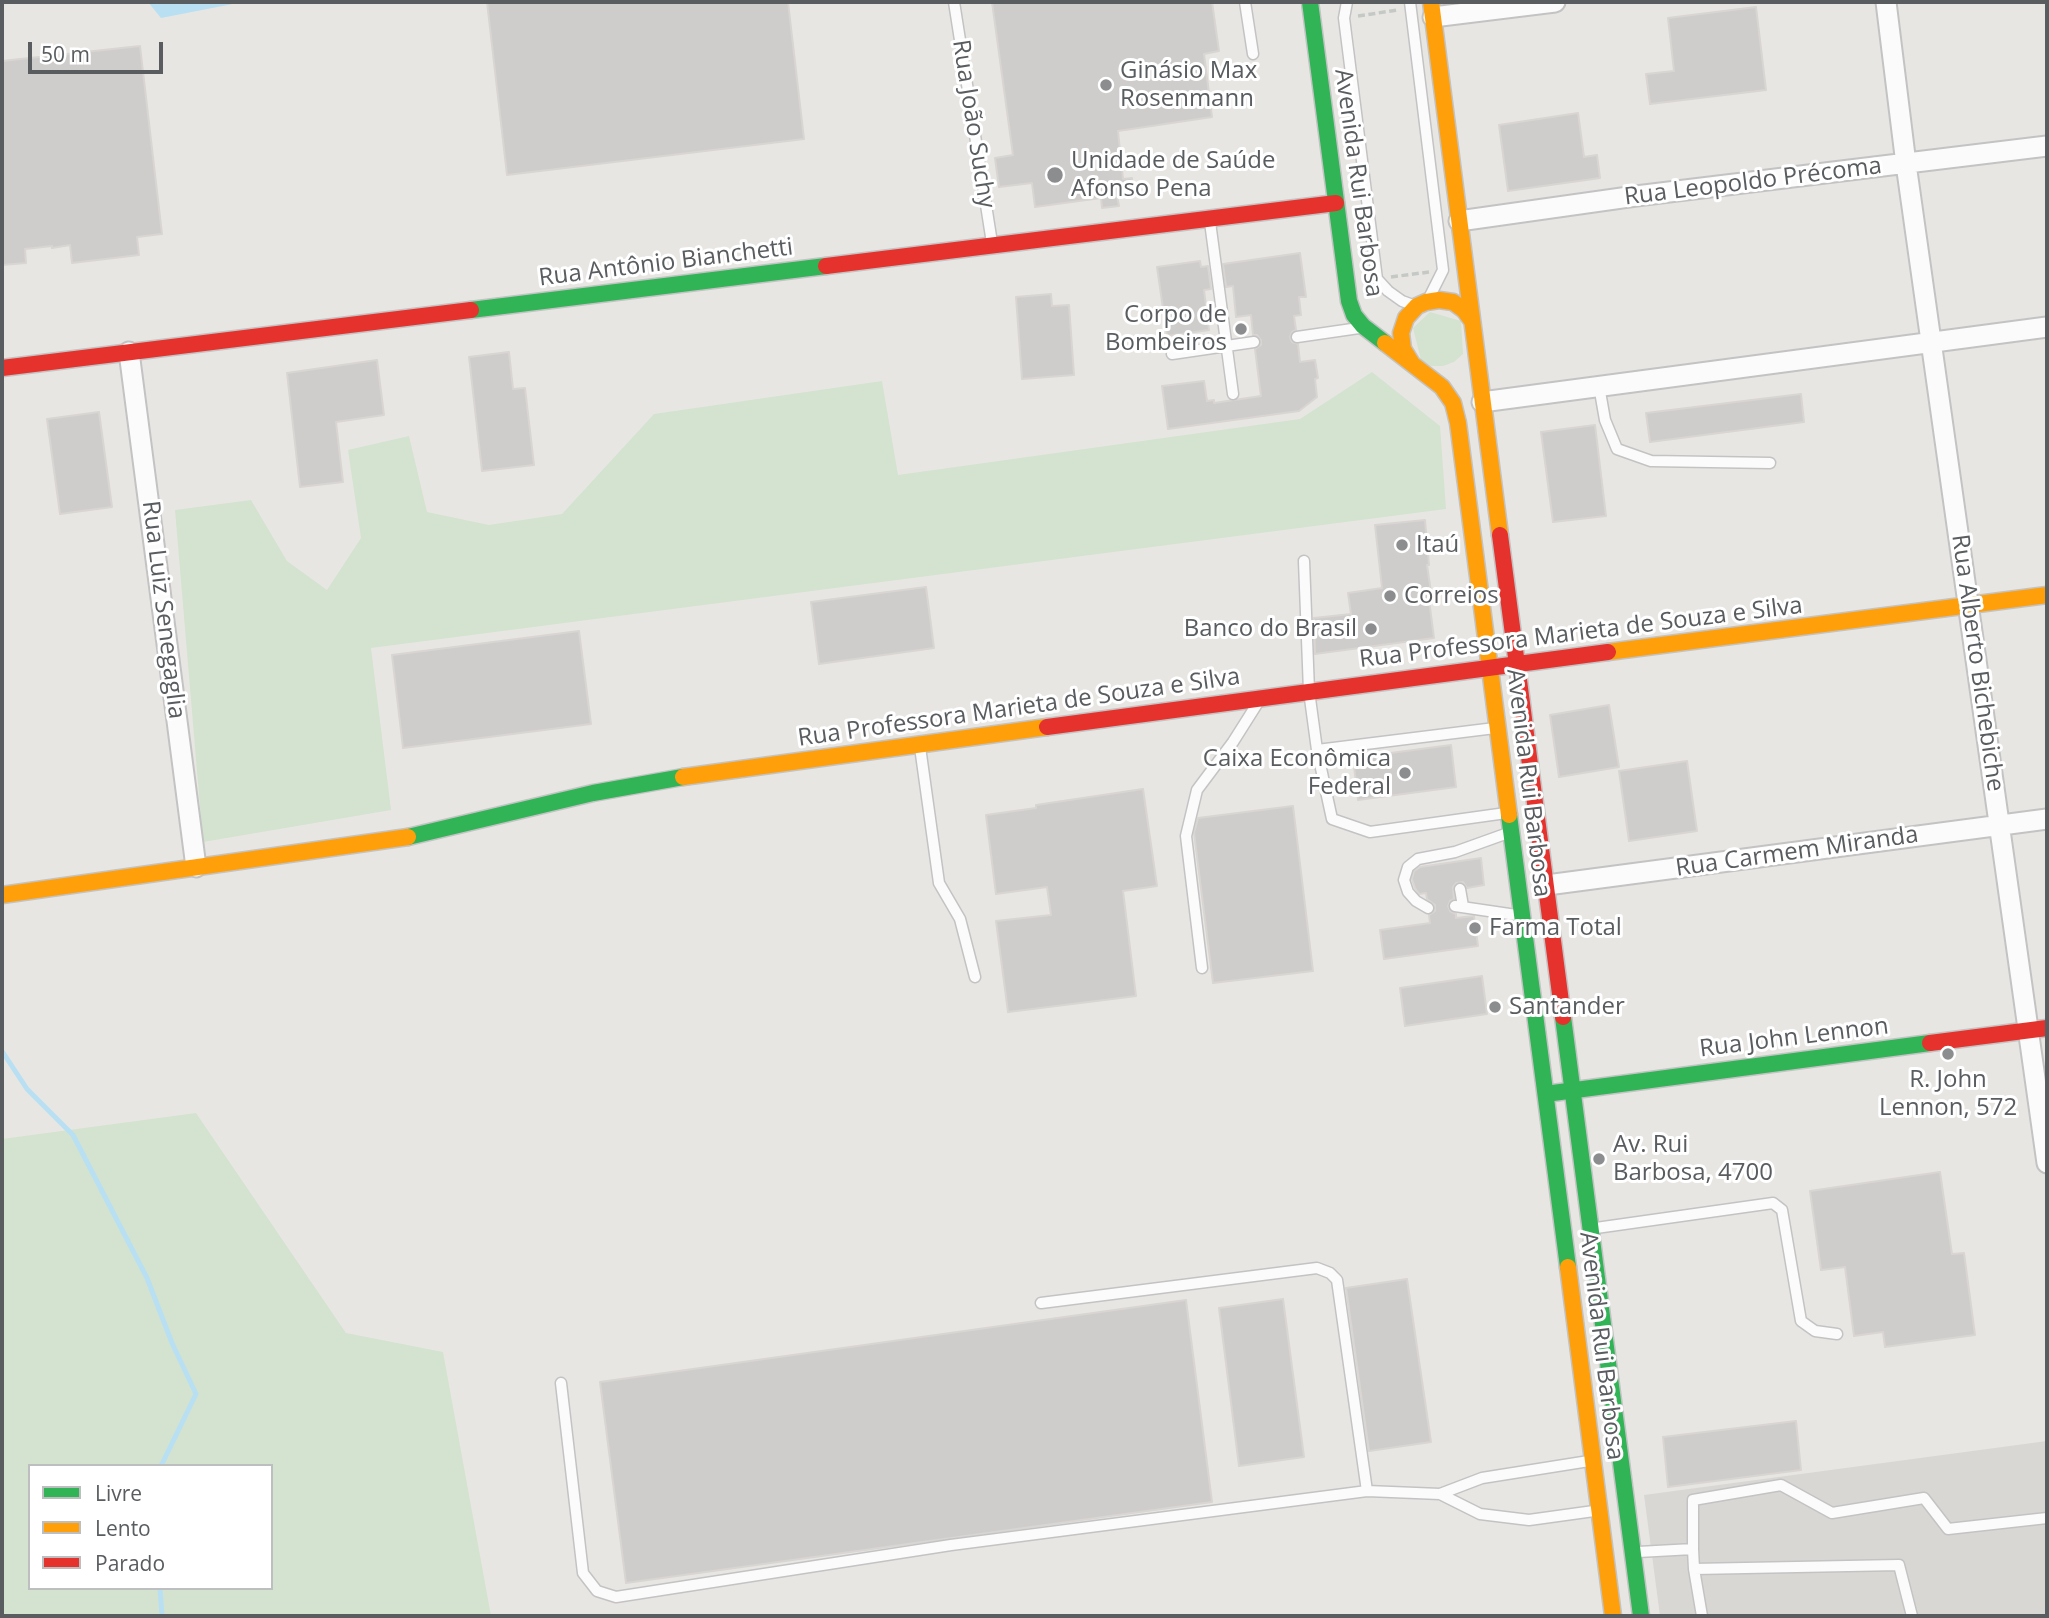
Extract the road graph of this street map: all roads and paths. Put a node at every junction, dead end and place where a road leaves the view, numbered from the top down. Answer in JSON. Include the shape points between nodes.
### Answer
{"nodes":[{"id":1,"x":954,"y":2,"type":"edge"},
{"id":2,"x":1245,"y":2,"type":"edge"},
{"id":3,"x":1310,"y":2,"type":"edge"},
{"id":4,"x":1347,"y":2,"type":"edge"},
{"id":5,"x":1410,"y":2,"type":"edge"},
{"id":6,"x":1555,"y":2,"type":"edge"},
{"id":7,"x":1886,"y":2,"type":"edge"},
{"id":8,"x":1398,"y":10,"type":"dead end"},
{"id":9,"x":1432,"y":10,"type":"edge"},
{"id":10,"x":1352,"y":17,"type":"dead end"},
{"id":11,"x":1253,"y":54,"type":"dead end"},
{"id":12,"x":2047,"y":146,"type":"edge"},
{"id":13,"x":1906,"y":164,"type":"junction"},
{"id":14,"x":1336,"y":203,"type":"junction"},
{"id":15,"x":1209,"y":218,"type":"junction"},
{"id":16,"x":1459,"y":221,"type":"junction"},
{"id":17,"x":992,"y":246,"type":"junction"},
{"id":18,"x":1429,"y":272,"type":"dead end"},
{"id":19,"x":1386,"y":278,"type":"dead end"},
{"id":20,"x":1421,"y":304,"type":"junction"},
{"id":21,"x":1472,"y":321,"type":"junction"},
{"id":22,"x":1365,"y":327,"type":"junction"},
{"id":23,"x":2047,"y":327,"type":"edge"},
{"id":24,"x":1297,"y":337,"type":"dead end"},
{"id":25,"x":1475,"y":340,"type":"junction"},
{"id":26,"x":1254,"y":342,"type":"dead end"},
{"id":27,"x":1933,"y":342,"type":"junction"},
{"id":28,"x":1226,"y":346,"type":"junction"},
{"id":29,"x":130,"y":352,"type":"junction"},
{"id":30,"x":1172,"y":354,"type":"dead end"},
{"id":31,"x":1411,"y":362,"type":"junction"},
{"id":32,"x":2,"y":368,"type":"edge"},
{"id":33,"x":1426,"y":373,"type":"junction"},
{"id":34,"x":1599,"y":387,"type":"junction"},
{"id":35,"x":1233,"y":394,"type":"dead end"},
{"id":36,"x":1482,"y":402,"type":"junction"},
{"id":37,"x":1770,"y":463,"type":"dead end"},
{"id":38,"x":1304,"y":561,"type":"dead end"},
{"id":39,"x":2047,"y":595,"type":"edge"},
{"id":40,"x":1969,"y":606,"type":"junction"},
{"id":41,"x":1518,"y":665,"type":"junction"},
{"id":42,"x":1491,"y":668,"type":"junction"},
{"id":43,"x":1309,"y":691,"type":"junction"},
{"id":44,"x":1261,"y":698,"type":"junction"},
{"id":45,"x":1499,"y":727,"type":"junction"},
{"id":46,"x":920,"y":743,"type":"junction"},
{"id":47,"x":1317,"y":751,"type":"junction"},
{"id":48,"x":1510,"y":812,"type":"junction"},
{"id":49,"x":2047,"y":819,"type":"edge"},
{"id":50,"x":2000,"y":825,"type":"junction"},
{"id":51,"x":1511,"y":832,"type":"junction"},
{"id":52,"x":196,"y":867,"type":"junction"},
{"id":53,"x":1546,"y":885,"type":"junction"},
{"id":54,"x":1460,"y":889,"type":"dead end"},
{"id":55,"x":2,"y":895,"type":"edge"},
{"id":56,"x":1428,"y":908,"type":"dead end"},
{"id":57,"x":1522,"y":916,"type":"junction"},
{"id":58,"x":1202,"y":968,"type":"dead end"},
{"id":59,"x":975,"y":977,"type":"dead end"},
{"id":60,"x":2038,"y":1029,"type":"edge"},
{"id":61,"x":1573,"y":1090,"type":"junction"},
{"id":62,"x":1546,"y":1094,"type":"junction"},
{"id":63,"x":2047,"y":1163,"type":"edge"},
{"id":64,"x":1591,"y":1228,"type":"junction"},
{"id":65,"x":1041,"y":1303,"type":"dead end"},
{"id":66,"x":1837,"y":1334,"type":"dead end"},
{"id":67,"x":561,"y":1383,"type":"dead end"},
{"id":68,"x":1592,"y":1461,"type":"junction"},
{"id":69,"x":1367,"y":1491,"type":"junction"},
{"id":70,"x":1440,"y":1494,"type":"junction"},
{"id":71,"x":1598,"y":1511,"type":"junction"},
{"id":72,"x":2047,"y":1518,"type":"edge"},
{"id":73,"x":1693,"y":1549,"type":"junction"},
{"id":74,"x":1633,"y":1552,"type":"junction"},
{"id":75,"x":1694,"y":1569,"type":"junction"},
{"id":76,"x":1613,"y":1616,"type":"edge"},
{"id":77,"x":1641,"y":1616,"type":"edge"},
{"id":78,"x":1702,"y":1616,"type":"edge"},
{"id":79,"x":1912,"y":1616,"type":"edge"}],
"edges":[{"from":1,"to":17,"type":"lane","name":"Rua João Suchy"},
{"from":2,"to":11,"type":"lane"},
{"from":3,"to":14,"type":"street","name":"Avenida Rui Barbosa"},
{"from":4,"to":20,"type":"lane","via":[[1344,18],[1377,279],[1402,301]]},
{"from":5,"to":20,"type":"lane","via":[[1443,270],[1433,292]]},
{"from":6,"to":9,"type":"street"},
{"from":7,"to":13,"type":"street","name":"Rua Alberto Bichebiche"},
{"from":8,"to":10,"type":"path"},
{"from":9,"to":16,"type":"street","name":"Avenida Rui Barbosa"},
{"from":12,"to":13,"type":"street","name":"Rua Leopoldo Précoma"},
{"from":13,"to":16,"type":"street","name":"Rua Leopoldo Précoma"},
{"from":13,"to":27,"type":"street","name":"Rua Alberto Bichebiche"},
{"from":14,"to":15,"type":"street","name":"Rua Antônio Bianchetti"},
{"from":14,"to":22,"type":"street","name":"Avenida Rui Barbosa","via":[[1349,301]]},
{"from":15,"to":17,"type":"street","name":"Rua Antônio Bianchetti"},
{"from":15,"to":28,"type":"lane"},
{"from":16,"to":21,"type":"street","name":"Avenida Rui Barbosa"},
{"from":17,"to":29,"type":"street","name":"Rua Antônio Bianchetti"},
{"from":18,"to":19,"type":"path"},
{"from":20,"to":21,"type":"street","via":[[1452,302]]},
{"from":20,"to":31,"type":"street","via":[[1406,318],[1401,333]]},
{"from":21,"to":25,"type":"street","name":"Avenida Rui Barbosa"},
{"from":22,"to":24,"type":"lane"},
{"from":22,"to":31,"type":"street","name":"Avenida Rui Barbosa"},
{"from":23,"to":27,"type":"street"},
{"from":25,"to":33,"type":"street","via":[[1471,356],[1458,367],[1443,374]]},
{"from":25,"to":36,"type":"street","name":"Avenida Rui Barbosa"},
{"from":26,"to":28,"type":"lane"},
{"from":27,"to":34,"type":"street"},
{"from":27,"to":40,"type":"street","name":"Rua Alberto Bichebiche"},
{"from":28,"to":30,"type":"lane"},
{"from":28,"to":35,"type":"lane"},
{"from":29,"to":32,"type":"street","name":"Rua Antônio Bianchetti"},
{"from":29,"to":52,"type":"street","name":"Rua Luiz Senegaglia"},
{"from":31,"to":33,"type":"street","name":"Avenida Rui Barbosa"},
{"from":33,"to":42,"type":"street","name":"Avenida Rui Barbosa","via":[[1453,403],[1458,422]]},
{"from":34,"to":36,"type":"street"},
{"from":34,"to":37,"type":"lane","via":[[1617,449],[1651,461]]},
{"from":36,"to":41,"type":"street","name":"Avenida Rui Barbosa"},
{"from":38,"to":43,"type":"lane"},
{"from":39,"to":40,"type":"street","name":"Rua Professora Marieta de Souza e Silva"},
{"from":40,"to":41,"type":"street","name":"Rua Professora Marieta de Souza e Silva"},
{"from":40,"to":50,"type":"street","name":"Rua Alberto Bichebiche"},
{"from":41,"to":42,"type":"street","name":"Rua Professora Marieta de Souza e Silva"},
{"from":41,"to":53,"type":"street","name":"Avenida Rui Barbosa"},
{"from":42,"to":43,"type":"street","name":"Rua Professora Marieta de Souza e Silva"},
{"from":42,"to":45,"type":"street","name":"Avenida Rui Barbosa"},
{"from":43,"to":44,"type":"street","name":"Rua Professora Marieta de Souza e Silva"},
{"from":43,"to":47,"type":"lane"},
{"from":44,"to":46,"type":"street","name":"Rua Professora Marieta de Souza e Silva"},
{"from":44,"to":58,"type":"lane","via":[[1197,790],[1186,836]]},
{"from":45,"to":47,"type":"lane"},
{"from":45,"to":48,"type":"street","name":"Avenida Rui Barbosa"},
{"from":46,"to":52,"type":"street","name":"Rua Professora Marieta de Souza e Silva","via":[[638,784],[399,839]]},
{"from":46,"to":59,"type":"lane","via":[[939,883],[960,919]]},
{"from":47,"to":48,"type":"lane","via":[[1332,819],[1370,832]]},
{"from":48,"to":51,"type":"street","name":"Avenida Rui Barbosa"},
{"from":49,"to":50,"type":"street","name":"Rua Carmem Miranda"},
{"from":50,"to":53,"type":"street","name":"Rua Carmem Miranda"},
{"from":50,"to":60,"type":"street","name":"Rua Alberto Bichebiche"},
{"from":51,"to":56,"type":"lane","via":[[1456,857],[1418,859],[1408,867],[1404,880],[1408,892]]},
{"from":51,"to":57,"type":"street","name":"Avenida Rui Barbosa"},
{"from":52,"to":55,"type":"street","name":"Rua Professora Marieta de Souza e Silva"},
{"from":53,"to":61,"type":"street","name":"Avenida Rui Barbosa"},
{"from":54,"to":57,"type":"lane","via":[[1459,906]]},
{"from":57,"to":62,"type":"street","name":"Avenida Rui Barbosa"},
{"from":60,"to":61,"type":"street","name":"Rua John Lennon"},
{"from":60,"to":63,"type":"street","name":"Rua Alberto Bichebiche"},
{"from":61,"to":62,"type":"street","name":"Rua John Lennon"},
{"from":61,"to":64,"type":"street","name":"Avenida Rui Barbosa"},
{"from":62,"to":68,"type":"street","name":"Avenida Rui Barbosa"},
{"from":64,"to":66,"type":"lane","via":[[1773,1203],[1782,1210],[1801,1321],[1815,1331]]},
{"from":64,"to":74,"type":"street","name":"Avenida Rui Barbosa"},
{"from":65,"to":69,"type":"lane","via":[[1317,1268],[1330,1273],[1337,1280]]},
{"from":67,"to":69,"type":"lane","via":[[583,1573],[597,1591],[616,1597],[951,1545]]},
{"from":68,"to":70,"type":"lane","via":[[1482,1478]]},
{"from":68,"to":71,"type":"street","name":"Avenida Rui Barbosa"},
{"from":69,"to":70,"type":"lane"},
{"from":70,"to":71,"type":"lane","via":[[1480,1514],[1529,1520]]},
{"from":71,"to":76,"type":"street","name":"Avenida Rui Barbosa"},
{"from":72,"to":73,"type":"lane","via":[[1948,1529],[1924,1498],[1832,1513],[1781,1485],[1693,1500]]},
{"from":73,"to":74,"type":"lane"},
{"from":73,"to":75,"type":"lane"},
{"from":74,"to":77,"type":"street","name":"Avenida Rui Barbosa"},
{"from":75,"to":78,"type":"lane"},
{"from":75,"to":79,"type":"lane","via":[[1899,1565]]}]}
